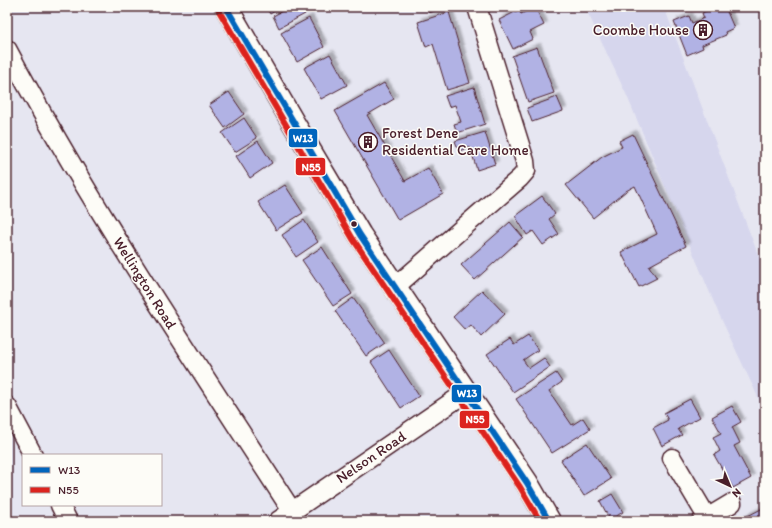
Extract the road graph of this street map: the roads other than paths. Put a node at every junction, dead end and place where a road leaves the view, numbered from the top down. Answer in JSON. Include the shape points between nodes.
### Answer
{"nodes":[{"id":1,"x":226,"y":7,"type":"edge"},
{"id":2,"x":477,"y":7,"type":"edge"},
{"id":3,"x":7,"y":49,"type":"edge"},
{"id":4,"x":395,"y":287,"type":"junction"},
{"id":5,"x":465,"y":393,"type":"junction"},
{"id":6,"x":7,"y":406,"type":"edge"},
{"id":7,"x":32,"y":454,"type":"edge"},
{"id":8,"x":672,"y":458,"type":"dead end"},
{"id":9,"x":732,"y":503,"type":"dead end"},
{"id":10,"x":60,"y":506,"type":"edge"},
{"id":11,"x":285,"y":516,"type":"edge"},
{"id":12,"x":704,"y":519,"type":"edge"},
{"id":13,"x":68,"y":521,"type":"edge"},
{"id":14,"x":549,"y":521,"type":"edge"}],
"edges":[{"from":1,"to":4,"type":"main road","via":[[360,235]]},
{"from":2,"to":4,"type":"street","via":[[526,170]]},
{"from":3,"to":11,"type":"street","name":"Wellington Road","via":[[97,207]]},
{"from":4,"to":5,"type":"main road"},
{"from":5,"to":11,"type":"street","name":"Nelson Road"},
{"from":5,"to":14,"type":"main road","via":[[527,483]]},
{"from":6,"to":7,"type":"street"},
{"from":8,"to":12,"type":"street"},
{"from":9,"to":12,"type":"street"},
{"from":10,"to":13,"type":"street"}]}
